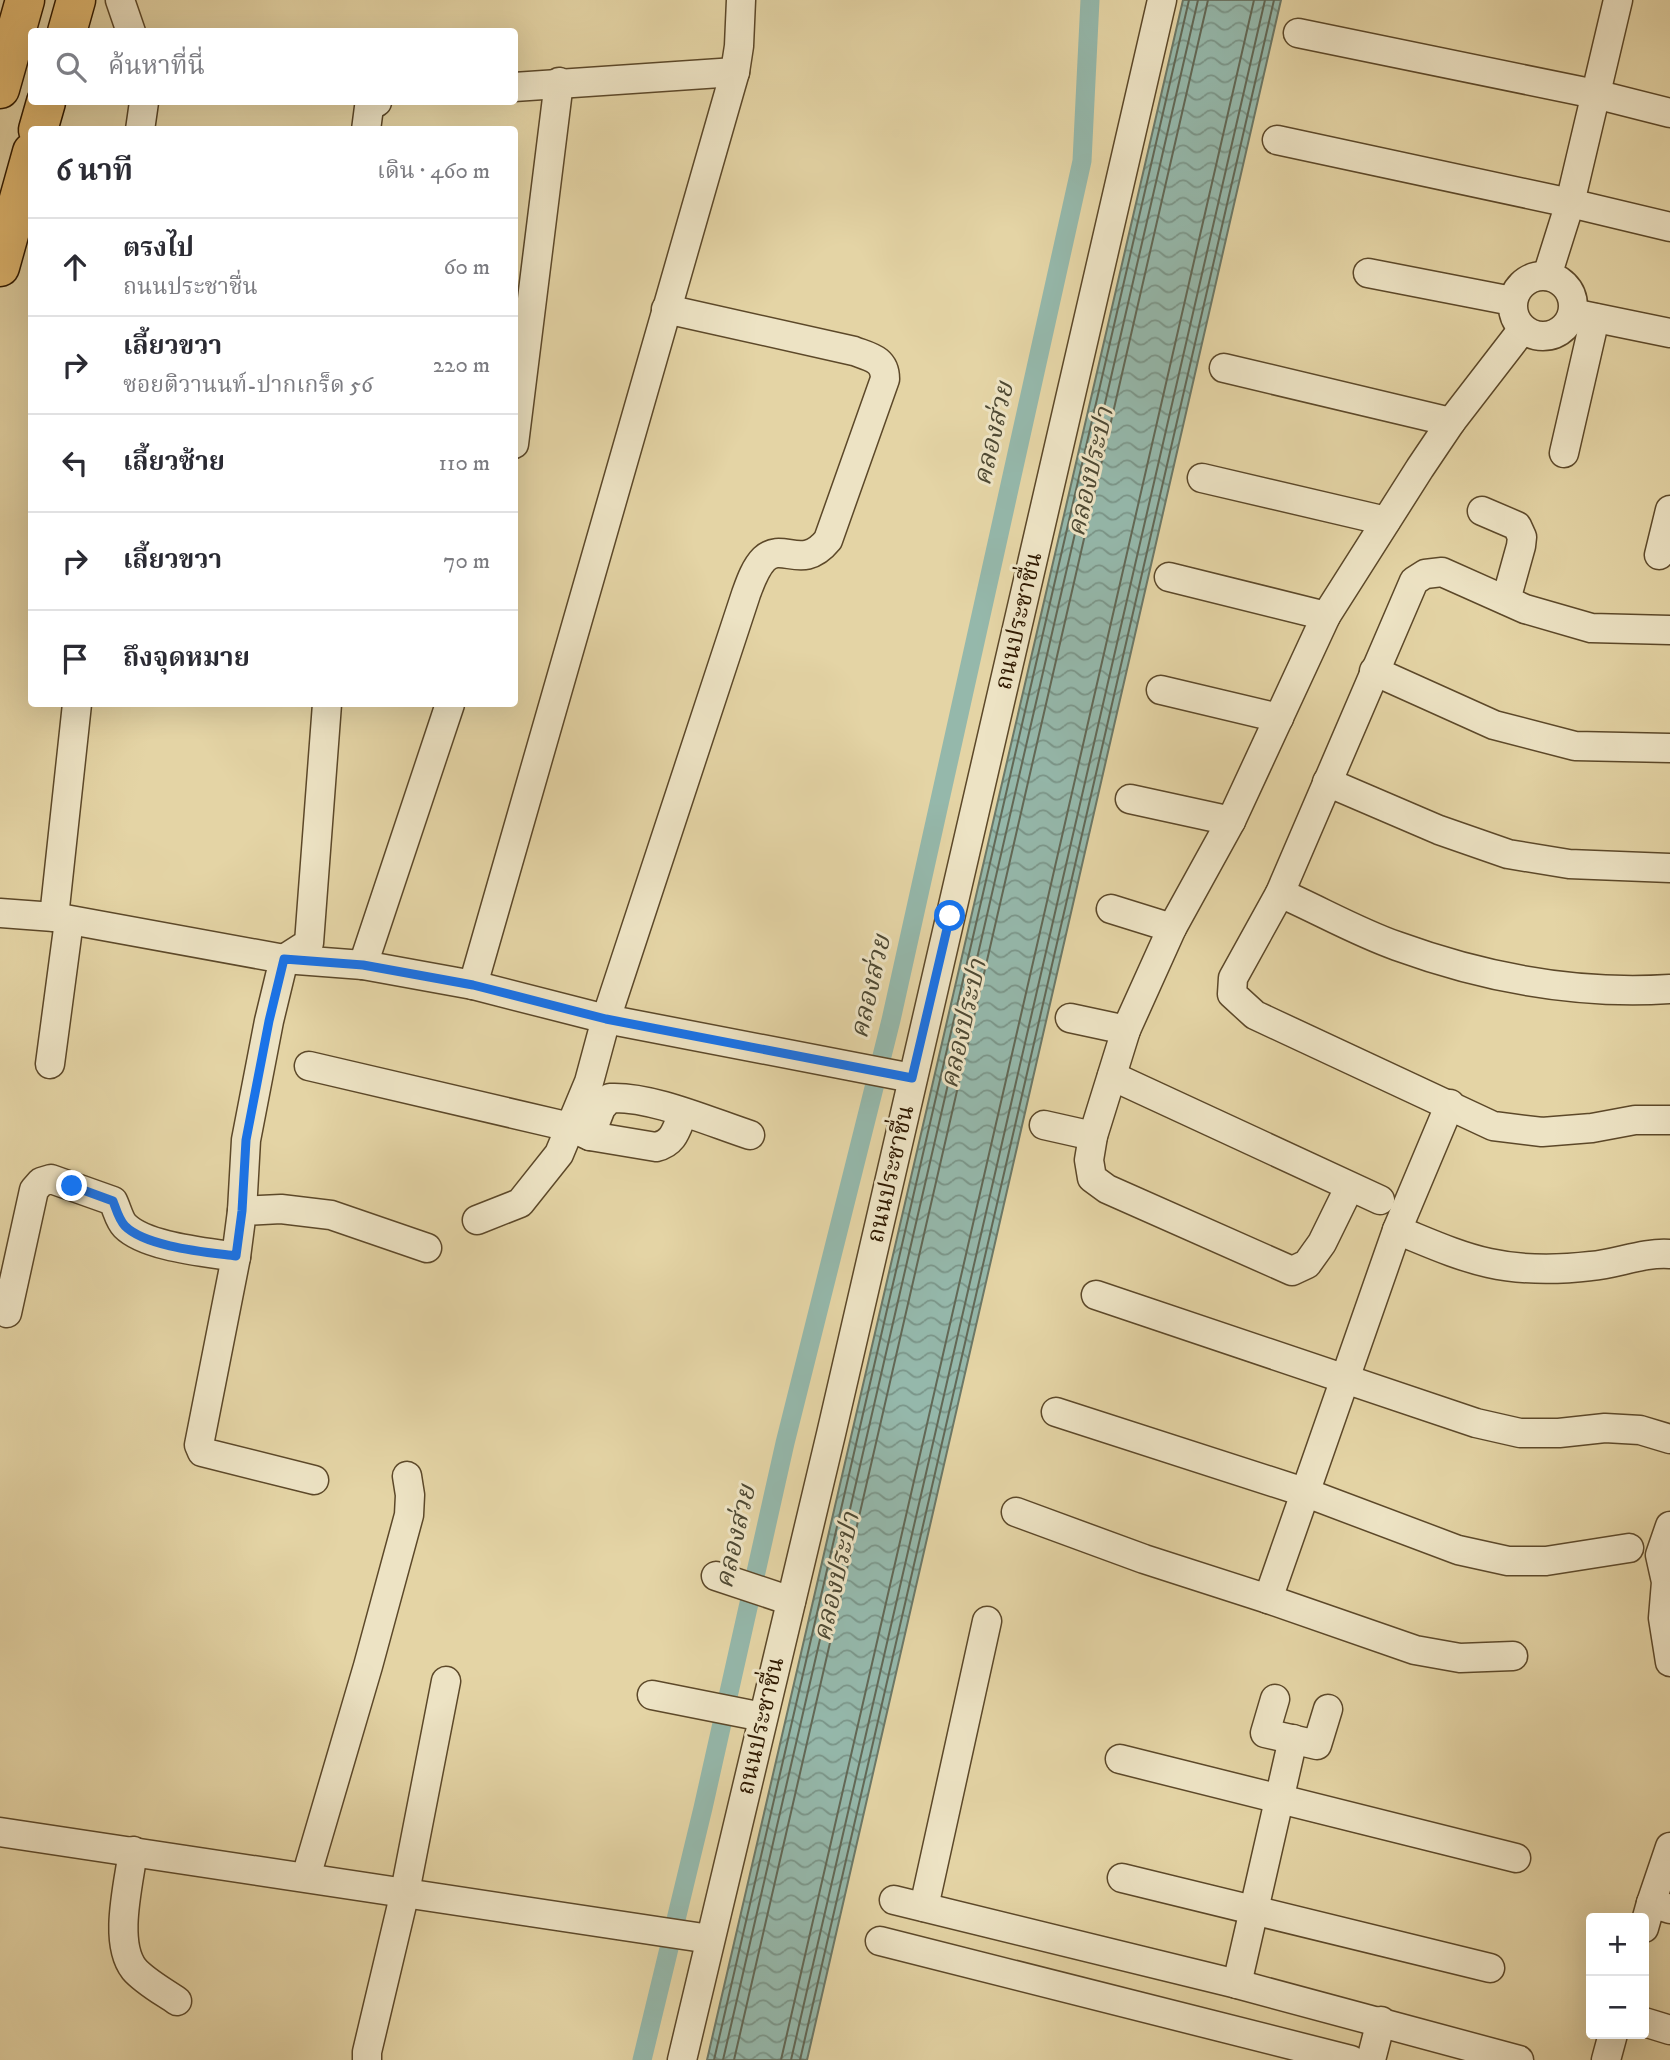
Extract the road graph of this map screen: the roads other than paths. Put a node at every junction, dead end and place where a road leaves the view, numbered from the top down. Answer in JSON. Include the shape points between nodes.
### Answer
{"nodes":[{"id":1,"x":25,"y":0,"type":"edge"},
{"id":2,"x":76,"y":0,"type":"edge"},
{"id":3,"x":120,"y":0,"type":"edge"},
{"id":4,"x":741,"y":0,"type":"edge"},
{"id":5,"x":1162,"y":0,"type":"edge"},
{"id":6,"x":1618,"y":0,"type":"edge"},
{"id":7,"x":67,"y":28,"type":"edge"},
{"id":8,"x":130,"y":28,"type":"edge"},
{"id":9,"x":1298,"y":33,"type":"dead end"},
{"id":10,"x":735,"y":72,"type":"junction"},
{"id":11,"x":559,"y":82,"type":"junction"},
{"id":12,"x":518,"y":87,"type":"edge"},
{"id":13,"x":0,"y":89,"type":"edge"},
{"id":14,"x":1595,"y":94,"type":"junction"},
{"id":15,"x":45,"y":105,"type":"edge"},
{"id":16,"x":144,"y":105,"type":"edge"},
{"id":17,"x":372,"y":105,"type":"edge"},
{"id":18,"x":1670,"y":113,"type":"edge"},
{"id":19,"x":39,"y":126,"type":"edge"},
{"id":20,"x":141,"y":126,"type":"edge"},
{"id":21,"x":367,"y":126,"type":"edge"},
{"id":22,"x":1276,"y":140,"type":"dead end"},
{"id":23,"x":28,"y":166,"type":"edge"},
{"id":24,"x":1570,"y":202,"type":"junction"},
{"id":25,"x":1670,"y":227,"type":"edge"},
{"id":26,"x":527,"y":238,"type":"edge"},
{"id":27,"x":0,"y":267,"type":"edge"},
{"id":28,"x":1368,"y":273,"type":"dead end"},
{"id":29,"x":1547,"y":276,"type":"junction"},
{"id":30,"x":1512,"y":301,"type":"junction"},
{"id":31,"x":666,"y":309,"type":"junction"},
{"id":32,"x":1584,"y":315,"type":"junction"},
{"id":33,"x":1522,"y":330,"type":"junction"},
{"id":34,"x":1670,"y":333,"type":"edge"},
{"id":35,"x":1224,"y":368,"type":"dead end"},
{"id":36,"x":518,"y":381,"type":"edge"},
{"id":37,"x":1451,"y":422,"type":"junction"},
{"id":38,"x":1564,"y":453,"type":"dead end"},
{"id":39,"x":1202,"y":478,"type":"dead end"},
{"id":40,"x":1670,"y":510,"type":"edge"},
{"id":41,"x":1482,"y":511,"type":"dead end"},
{"id":42,"x":1386,"y":521,"type":"junction"},
{"id":43,"x":1659,"y":555,"type":"dead end"},
{"id":44,"x":1169,"y":577,"type":"dead end"},
{"id":45,"x":1506,"y":600,"type":"junction"},
{"id":46,"x":1326,"y":616,"type":"junction"},
{"id":47,"x":1670,"y":630,"type":"edge"},
{"id":48,"x":1374,"y":671,"type":"junction"},
{"id":49,"x":1161,"y":690,"type":"dead end"},
{"id":50,"x":77,"y":707,"type":"edge"},
{"id":51,"x":327,"y":707,"type":"edge"},
{"id":52,"x":449,"y":707,"type":"edge"},
{"id":53,"x":1279,"y":718,"type":"junction"},
{"id":54,"x":1670,"y":748,"type":"edge"},
{"id":55,"x":1327,"y":782,"type":"junction"},
{"id":56,"x":1130,"y":799,"type":"dead end"},
{"id":57,"x":1231,"y":821,"type":"junction"},
{"id":58,"x":1670,"y":868,"type":"edge"},
{"id":59,"x":1280,"y":893,"type":"junction"},
{"id":60,"x":1111,"y":909,"type":"dead end"},
{"id":61,"x":0,"y":913,"type":"edge"},
{"id":62,"x":62,"y":919,"type":"junction"},
{"id":63,"x":1172,"y":929,"type":"junction"},
{"id":64,"x":284,"y":959,"type":"junction"},
{"id":65,"x":363,"y":965,"type":"junction"},
{"id":66,"x":473,"y":985,"type":"junction"},
{"id":67,"x":1670,"y":989,"type":"edge"},
{"id":68,"x":1070,"y":1018,"type":"dead end"},
{"id":69,"x":606,"y":1019,"type":"junction"},
{"id":70,"x":1126,"y":1030,"type":"junction"},
{"id":71,"x":50,"y":1064,"type":"dead end"},
{"id":72,"x":310,"y":1066,"type":"dead end"},
{"id":73,"x":891,"y":1075,"type":"junction"},
{"id":74,"x":1112,"y":1076,"type":"junction"},
{"id":75,"x":1450,"y":1104,"type":"junction"},
{"id":76,"x":683,"y":1113,"type":"junction"},
{"id":77,"x":1670,"y":1120,"type":"edge"},
{"id":78,"x":1044,"y":1125,"type":"dead end"},
{"id":79,"x":580,"y":1131,"type":"junction"},
{"id":80,"x":750,"y":1135,"type":"dead end"},
{"id":81,"x":1093,"y":1136,"type":"junction"},
{"id":82,"x":1349,"y":1188,"type":"junction"},
{"id":83,"x":1380,"y":1200,"type":"dead end"},
{"id":84,"x":242,"y":1211,"type":"junction"},
{"id":85,"x":477,"y":1220,"type":"dead end"},
{"id":86,"x":1398,"y":1230,"type":"junction"},
{"id":87,"x":427,"y":1248,"type":"dead end"},
{"id":88,"x":1670,"y":1254,"type":"edge"},
{"id":89,"x":236,"y":1256,"type":"junction"},
{"id":90,"x":1096,"y":1295,"type":"dead end"},
{"id":91,"x":7,"y":1313,"type":"dead end"},
{"id":92,"x":1347,"y":1378,"type":"junction"},
{"id":93,"x":1056,"y":1412,"type":"dead end"},
{"id":94,"x":1670,"y":1439,"type":"edge"},
{"id":95,"x":407,"y":1476,"type":"dead end"},
{"id":96,"x":314,"y":1480,"type":"dead end"},
{"id":97,"x":1304,"y":1492,"type":"junction"},
{"id":98,"x":1016,"y":1512,"type":"dead end"},
{"id":99,"x":1670,"y":1526,"type":"edge"},
{"id":100,"x":1629,"y":1548,"type":"dead end"},
{"id":101,"x":716,"y":1576,"type":"dead end"},
{"id":102,"x":1668,"y":1580,"type":"edge"},
{"id":103,"x":1268,"y":1599,"type":"junction"},
{"id":104,"x":791,"y":1601,"type":"junction"},
{"id":105,"x":986,"y":1621,"type":"dead end"},
{"id":106,"x":1513,"y":1656,"type":"dead end"},
{"id":107,"x":1670,"y":1661,"type":"edge"},
{"id":108,"x":446,"y":1681,"type":"dead end"},
{"id":109,"x":652,"y":1695,"type":"dead end"},
{"id":110,"x":1275,"y":1699,"type":"dead end"},
{"id":111,"x":1328,"y":1709,"type":"dead end"},
{"id":112,"x":763,"y":1717,"type":"junction"},
{"id":113,"x":1293,"y":1739,"type":"junction"},
{"id":114,"x":1120,"y":1759,"type":"dead end"},
{"id":115,"x":1279,"y":1797,"type":"junction"},
{"id":116,"x":0,"y":1832,"type":"edge"},
{"id":117,"x":1670,"y":1847,"type":"edge"},
{"id":118,"x":133,"y":1851,"type":"junction"},
{"id":119,"x":1516,"y":1858,"type":"dead end"},
{"id":120,"x":306,"y":1877,"type":"junction"},
{"id":121,"x":1122,"y":1878,"type":"dead end"},
{"id":122,"x":405,"y":1892,"type":"junction"},
{"id":123,"x":894,"y":1900,"type":"dead end"},
{"id":124,"x":924,"y":1907,"type":"junction"},
{"id":125,"x":1253,"y":1910,"type":"junction"},
{"id":126,"x":1655,"y":1913,"type":"edge"},
{"id":127,"x":1042,"y":1936,"type":"junction"},
{"id":128,"x":710,"y":1939,"type":"junction"},
{"id":129,"x":880,"y":1941,"type":"dead end"},
{"id":130,"x":1490,"y":1968,"type":"dead end"},
{"id":131,"x":1031,"y":1979,"type":"junction"},
{"id":132,"x":1237,"y":1984,"type":"junction"},
{"id":133,"x":177,"y":2001,"type":"dead end"},
{"id":134,"x":1368,"y":2018,"type":"junction"},
{"id":135,"x":1649,"y":2024,"type":"edge"},
{"id":136,"x":1670,"y":2030,"type":"edge"},
{"id":137,"x":1612,"y":2039,"type":"edge"},
{"id":138,"x":367,"y":2060,"type":"edge"},
{"id":139,"x":682,"y":2060,"type":"edge"},
{"id":140,"x":1356,"y":2060,"type":"edge"},
{"id":141,"x":1519,"y":2060,"type":"edge"},
{"id":142,"x":1606,"y":2060,"type":"edge"}],
"edges":[{"from":1,"to":13,"type":"highway"},
{"from":2,"to":7,"type":"highway"},
{"from":3,"to":8,"type":"street"},
{"from":4,"to":10,"type":"street"},
{"from":5,"to":73,"type":"street","name":"ถนนประชาชื่น"},
{"from":6,"to":14,"type":"street"},
{"from":9,"to":14,"type":"street"},
{"from":10,"to":11,"type":"street"},
{"from":10,"to":31,"type":"street"},
{"from":11,"to":12,"type":"street"},
{"from":11,"to":26,"type":"street"},
{"from":14,"to":18,"type":"street"},
{"from":14,"to":24,"type":"street"},
{"from":15,"to":19,"type":"highway"},
{"from":16,"to":20,"type":"street"},
{"from":17,"to":21,"type":"street"},
{"from":22,"to":24,"type":"street"},
{"from":23,"to":27,"type":"highway"},
{"from":24,"to":25,"type":"street"},
{"from":24,"to":29,"type":"street"},
{"from":26,"to":36,"type":"street"},
{"from":28,"to":30,"type":"street"},
{"from":29,"to":30,"type":"street","via":[[1525,281]]},
{"from":29,"to":32,"type":"street","via":[[1562,283]]},
{"from":30,"to":33,"type":"street","via":[[1513,317]]},
{"from":31,"to":66,"type":"street"},
{"from":31,"to":69,"type":"street","via":[[854,351],[877,359],[885,369],[885,379],[828,540],[818,552],[808,555],[775,552],[763,560],[750,584]]},
{"from":32,"to":33,"type":"street","via":[[1553,335],[1542,337]]},
{"from":32,"to":34,"type":"street"},
{"from":32,"to":38,"type":"street"},
{"from":33,"to":37,"type":"street"},
{"from":35,"to":37,"type":"street"},
{"from":37,"to":42,"type":"street"},
{"from":39,"to":42,"type":"street"},
{"from":40,"to":43,"type":"street"},
{"from":41,"to":45,"type":"street","via":[[1517,526],[1522,537]]},
{"from":42,"to":46,"type":"street"},
{"from":44,"to":46,"type":"street"},
{"from":45,"to":47,"type":"street","via":[[1591,628]]},
{"from":45,"to":48,"type":"street","via":[[1442,572],[1425,574],[1414,581]]},
{"from":46,"to":53,"type":"street"},
{"from":48,"to":54,"type":"street","via":[[1494,725],[1575,746]]},
{"from":48,"to":55,"type":"street"},
{"from":49,"to":53,"type":"street"},
{"from":50,"to":62,"type":"street"},
{"from":51,"to":64,"type":"street","via":[[309,943]]},
{"from":52,"to":65,"type":"street"},
{"from":53,"to":57,"type":"street"},
{"from":55,"to":58,"type":"street","via":[[1508,855],[1569,864]]},
{"from":55,"to":59,"type":"street"},
{"from":56,"to":57,"type":"street"},
{"from":57,"to":63,"type":"street"},
{"from":59,"to":67,"type":"street","via":[[1395,946],[1479,972],[1542,985]]},
{"from":59,"to":75,"type":"street","via":[[1233,978],[1232,994],[1255,1016]]},
{"from":60,"to":63,"type":"street"},
{"from":61,"to":62,"type":"street"},
{"from":62,"to":64,"type":"street"},
{"from":62,"to":71,"type":"street"},
{"from":63,"to":70,"type":"street"},
{"from":64,"to":65,"type":"street"},
{"from":64,"to":84,"type":"street","via":[[246,1140]]},
{"from":65,"to":66,"type":"street"},
{"from":66,"to":69,"type":"street"},
{"from":68,"to":70,"type":"street"},
{"from":69,"to":73,"type":"street"},
{"from":69,"to":79,"type":"street"},
{"from":70,"to":74,"type":"street"},
{"from":72,"to":79,"type":"street"},
{"from":73,"to":104,"type":"street","name":"ถนนประชาชื่น"},
{"from":74,"to":81,"type":"street"},
{"from":74,"to":82,"type":"street"},
{"from":75,"to":77,"type":"street","via":[[1493,1126],[1542,1132]]},
{"from":75,"to":86,"type":"street"},
{"from":76,"to":79,"type":"street","via":[[649,1102],[610,1098]]},
{"from":76,"to":79,"type":"street","via":[[673,1138],[656,1147]]},
{"from":76,"to":80,"type":"street"},
{"from":78,"to":81,"type":"street"},
{"from":79,"to":85,"type":"street","via":[[520,1203]]},
{"from":81,"to":82,"type":"street","via":[[1092,1178],[1107,1189],[1292,1271],[1307,1264]]},
{"from":82,"to":83,"type":"street"},
{"from":84,"to":87,"type":"street","via":[[281,1209],[331,1215]]},
{"from":84,"to":89,"type":"street"},
{"from":86,"to":88,"type":"street","via":[[1489,1263],[1546,1269]]},
{"from":86,"to":92,"type":"street"},
{"from":89,"to":91,"type":"street","via":[[163,1244],[135,1234],[122,1224],[113,1201],[51,1179],[34,1190]]},
{"from":89,"to":96,"type":"street","via":[[199,1445],[202,1452]]},
{"from":90,"to":92,"type":"street"},
{"from":92,"to":94,"type":"street","via":[[1476,1423],[1520,1433],[1605,1428],[1640,1430]]},
{"from":92,"to":97,"type":"street"},
{"from":93,"to":97,"type":"street"},
{"from":95,"to":120,"type":"street","via":[[409,1515]]},
{"from":97,"to":100,"type":"street","via":[[1458,1550],[1508,1561],[1546,1561]]},
{"from":97,"to":103,"type":"street"},
{"from":98,"to":103,"type":"street"},
{"from":99,"to":102,"type":"street","via":[[1661,1555]]},
{"from":101,"to":104,"type":"street"},
{"from":102,"to":107,"type":"street","via":[[1663,1618]]},
{"from":103,"to":106,"type":"street","via":[[1415,1650],[1460,1658]]},
{"from":104,"to":112,"type":"street","name":"ถนนประชาชื่น"},
{"from":105,"to":124,"type":"street"},
{"from":108,"to":122,"type":"street"},
{"from":109,"to":112,"type":"street"},
{"from":110,"to":113,"type":"street","via":[[1265,1732]]},
{"from":111,"to":113,"type":"street","via":[[1317,1745]]},
{"from":112,"to":128,"type":"street","name":"ถนนประชาชื่น"},
{"from":113,"to":115,"type":"street"},
{"from":114,"to":115,"type":"street"},
{"from":115,"to":119,"type":"street"},
{"from":115,"to":125,"type":"street"},
{"from":116,"to":118,"type":"street"},
{"from":117,"to":126,"type":"street"},
{"from":118,"to":120,"type":"street"},
{"from":118,"to":133,"type":"street","via":[[123,1926],[127,1955],[135,1970]]},
{"from":120,"to":122,"type":"street"},
{"from":121,"to":125,"type":"street"},
{"from":122,"to":128,"type":"street"},
{"from":122,"to":138,"type":"street"},
{"from":123,"to":124,"type":"street"},
{"from":124,"to":127,"type":"street"},
{"from":125,"to":130,"type":"street"},
{"from":125,"to":132,"type":"street"},
{"from":127,"to":131,"type":"street"},
{"from":127,"to":132,"type":"street"},
{"from":128,"to":139,"type":"street","name":"ถนนประชาชื่น"},
{"from":129,"to":131,"type":"street"},
{"from":131,"to":140,"type":"street"},
{"from":132,"to":134,"type":"street"},
{"from":134,"to":140,"type":"street"},
{"from":134,"to":141,"type":"street"},
{"from":135,"to":136,"type":"street"},
{"from":137,"to":142,"type":"street"}]}
